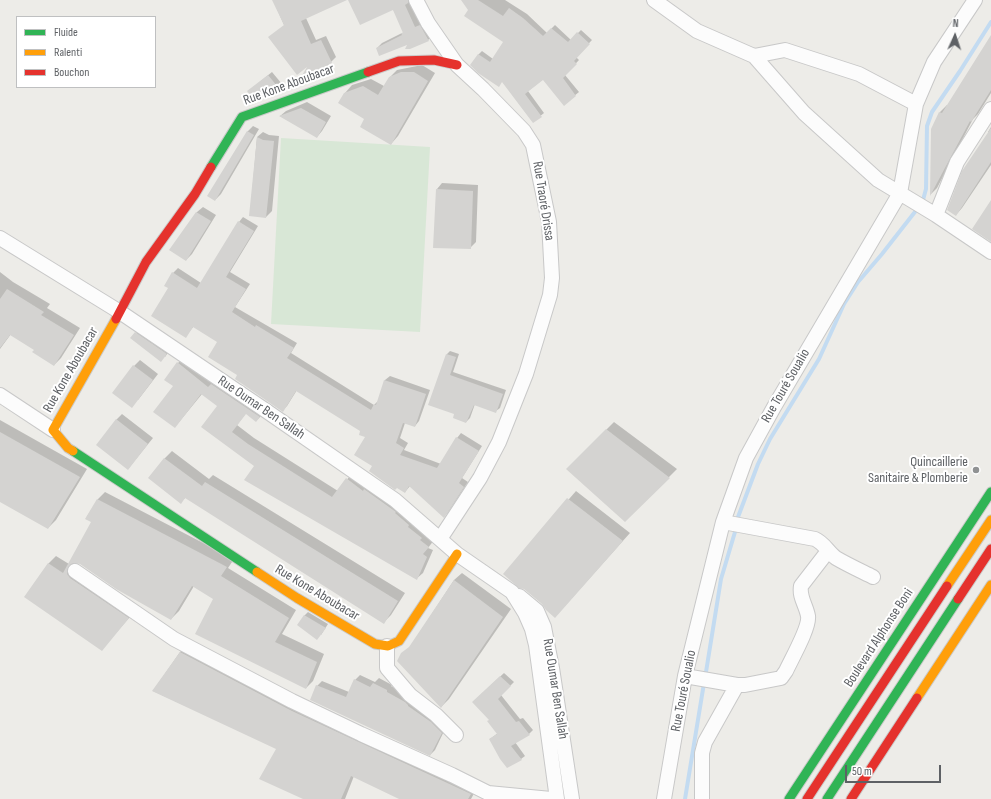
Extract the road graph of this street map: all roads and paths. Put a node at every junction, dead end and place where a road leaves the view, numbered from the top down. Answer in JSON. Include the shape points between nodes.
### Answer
{"nodes":[{"id":1,"x":416,"y":0,"type":"edge"},
{"id":2,"x":654,"y":0,"type":"edge"},
{"id":3,"x":975,"y":0,"type":"edge"},
{"id":4,"x":754,"y":56,"type":"junction"},
{"id":5,"x":457,"y":65,"type":"junction"},
{"id":6,"x":916,"y":104,"type":"junction"},
{"id":7,"x":991,"y":109,"type":"edge"},
{"id":8,"x":900,"y":193,"type":"junction"},
{"id":9,"x":936,"y":215,"type":"junction"},
{"id":10,"x":0,"y":238,"type":"edge"},
{"id":11,"x":991,"y":252,"type":"edge"},
{"id":12,"x":120,"y":312,"type":"junction"},
{"id":13,"x":0,"y":395,"type":"edge"},
{"id":14,"x":53,"y":430,"type":"junction"},
{"id":15,"x":991,"y":492,"type":"edge"},
{"id":16,"x":991,"y":520,"type":"edge"},
{"id":17,"x":722,"y":522,"type":"junction"},
{"id":18,"x":440,"y":539,"type":"junction"},
{"id":19,"x":991,"y":549,"type":"edge"},
{"id":20,"x":828,"y":551,"type":"junction"},
{"id":21,"x":457,"y":554,"type":"junction"},
{"id":22,"x":75,"y":571,"type":"dead end"},
{"id":23,"x":873,"y":577,"type":"dead end"},
{"id":24,"x":991,"y":586,"type":"edge"},
{"id":25,"x":512,"y":592,"type":"junction"},
{"id":26,"x":387,"y":646,"type":"junction"},
{"id":27,"x":685,"y":676,"type":"junction"},
{"id":28,"x":737,"y":686,"type":"junction"},
{"id":29,"x":456,"y":735,"type":"dead end"},
{"id":30,"x":551,"y":799,"type":"edge"},
{"id":31,"x":557,"y":799,"type":"edge"},
{"id":32,"x":572,"y":799,"type":"edge"},
{"id":33,"x":664,"y":799,"type":"edge"},
{"id":34,"x":702,"y":799,"type":"edge"},
{"id":35,"x":790,"y":799,"type":"edge"},
{"id":36,"x":807,"y":799,"type":"edge"},
{"id":37,"x":826,"y":799,"type":"edge"},
{"id":38,"x":851,"y":799,"type":"edge"}],
"edges":[{"from":1,"to":5,"type":"street","name":"Rue Traoré Drissa","via":[[428,23]]},
{"from":2,"to":4,"type":"street","via":[[697,31]]},
{"from":3,"to":6,"type":"street","name":"Rue Touré Soualio","via":[[934,62]]},
{"from":4,"to":6,"type":"street","via":[[785,50],[858,74]]},
{"from":4,"to":8,"type":"street","via":[[804,113],[878,180]]},
{"from":5,"to":12,"type":"street","name":"Rue Kone Aboubacar","via":[[434,60],[399,61],[242,117],[195,194],[146,262]]},
{"from":5,"to":18,"type":"street","name":"Rue Traoré Drissa","via":[[524,131],[533,146],[549,222],[552,278],[550,295],[526,374],[499,442],[480,478]]},
{"from":6,"to":8,"type":"street","name":"Rue Touré Soualio"},
{"from":7,"to":9,"type":"street","via":[[957,162]]},
{"from":8,"to":9,"type":"street"},
{"from":8,"to":17,"type":"street","name":"Rue Touré Soualio","via":[[763,426],[746,458]]},
{"from":9,"to":11,"type":"street"},
{"from":10,"to":12,"type":"street","name":"Rue Oumar Ben Sallah"},
{"from":12,"to":14,"type":"street","name":"Rue Kone Aboubacar"},
{"from":12,"to":18,"type":"street","name":"Rue Oumar Ben Sallah","via":[[395,500]]},
{"from":13,"to":14,"type":"street"},
{"from":14,"to":26,"type":"street","name":"Rue Kone Aboubacar","via":[[68,448],[297,598],[375,644]]},
{"from":15,"to":35,"type":"street","name":"Boulevard Alphonse Boni"},
{"from":16,"to":36,"type":"street","name":"Boulevard Alphonse Boni"},
{"from":17,"to":20,"type":"street","via":[[815,539]]},
{"from":17,"to":27,"type":"street","name":"Rue Touré Soualio"},
{"from":18,"to":21,"type":"street","name":"Rue Oumar Ben Sallah"},
{"from":19,"to":37,"type":"street"},
{"from":20,"to":23,"type":"street","via":[[836,558]]},
{"from":20,"to":28,"type":"street","via":[[800,586],[808,616],[807,625],[786,672],[781,678]]},
{"from":21,"to":25,"type":"street","name":"Rue Oumar Ben Sallah"},
{"from":21,"to":26,"type":"street","via":[[399,640]]},
{"from":22,"to":30,"type":"street","via":[[174,639],[340,724],[488,793]]},
{"from":24,"to":38,"type":"street"},
{"from":25,"to":31,"type":"street","name":"Rue Oumar Ben Sallah","via":[[532,629],[536,645]]},
{"from":25,"to":32,"type":"street","name":"Rue Oumar Ben Sallah","via":[[537,611],[544,628]]},
{"from":26,"to":29,"type":"street","via":[[387,668],[410,695]]},
{"from":27,"to":28,"type":"street"},
{"from":27,"to":33,"type":"street","name":"Rue Touré Soualio"},
{"from":28,"to":34,"type":"street","via":[[705,742],[702,753]]}]}
